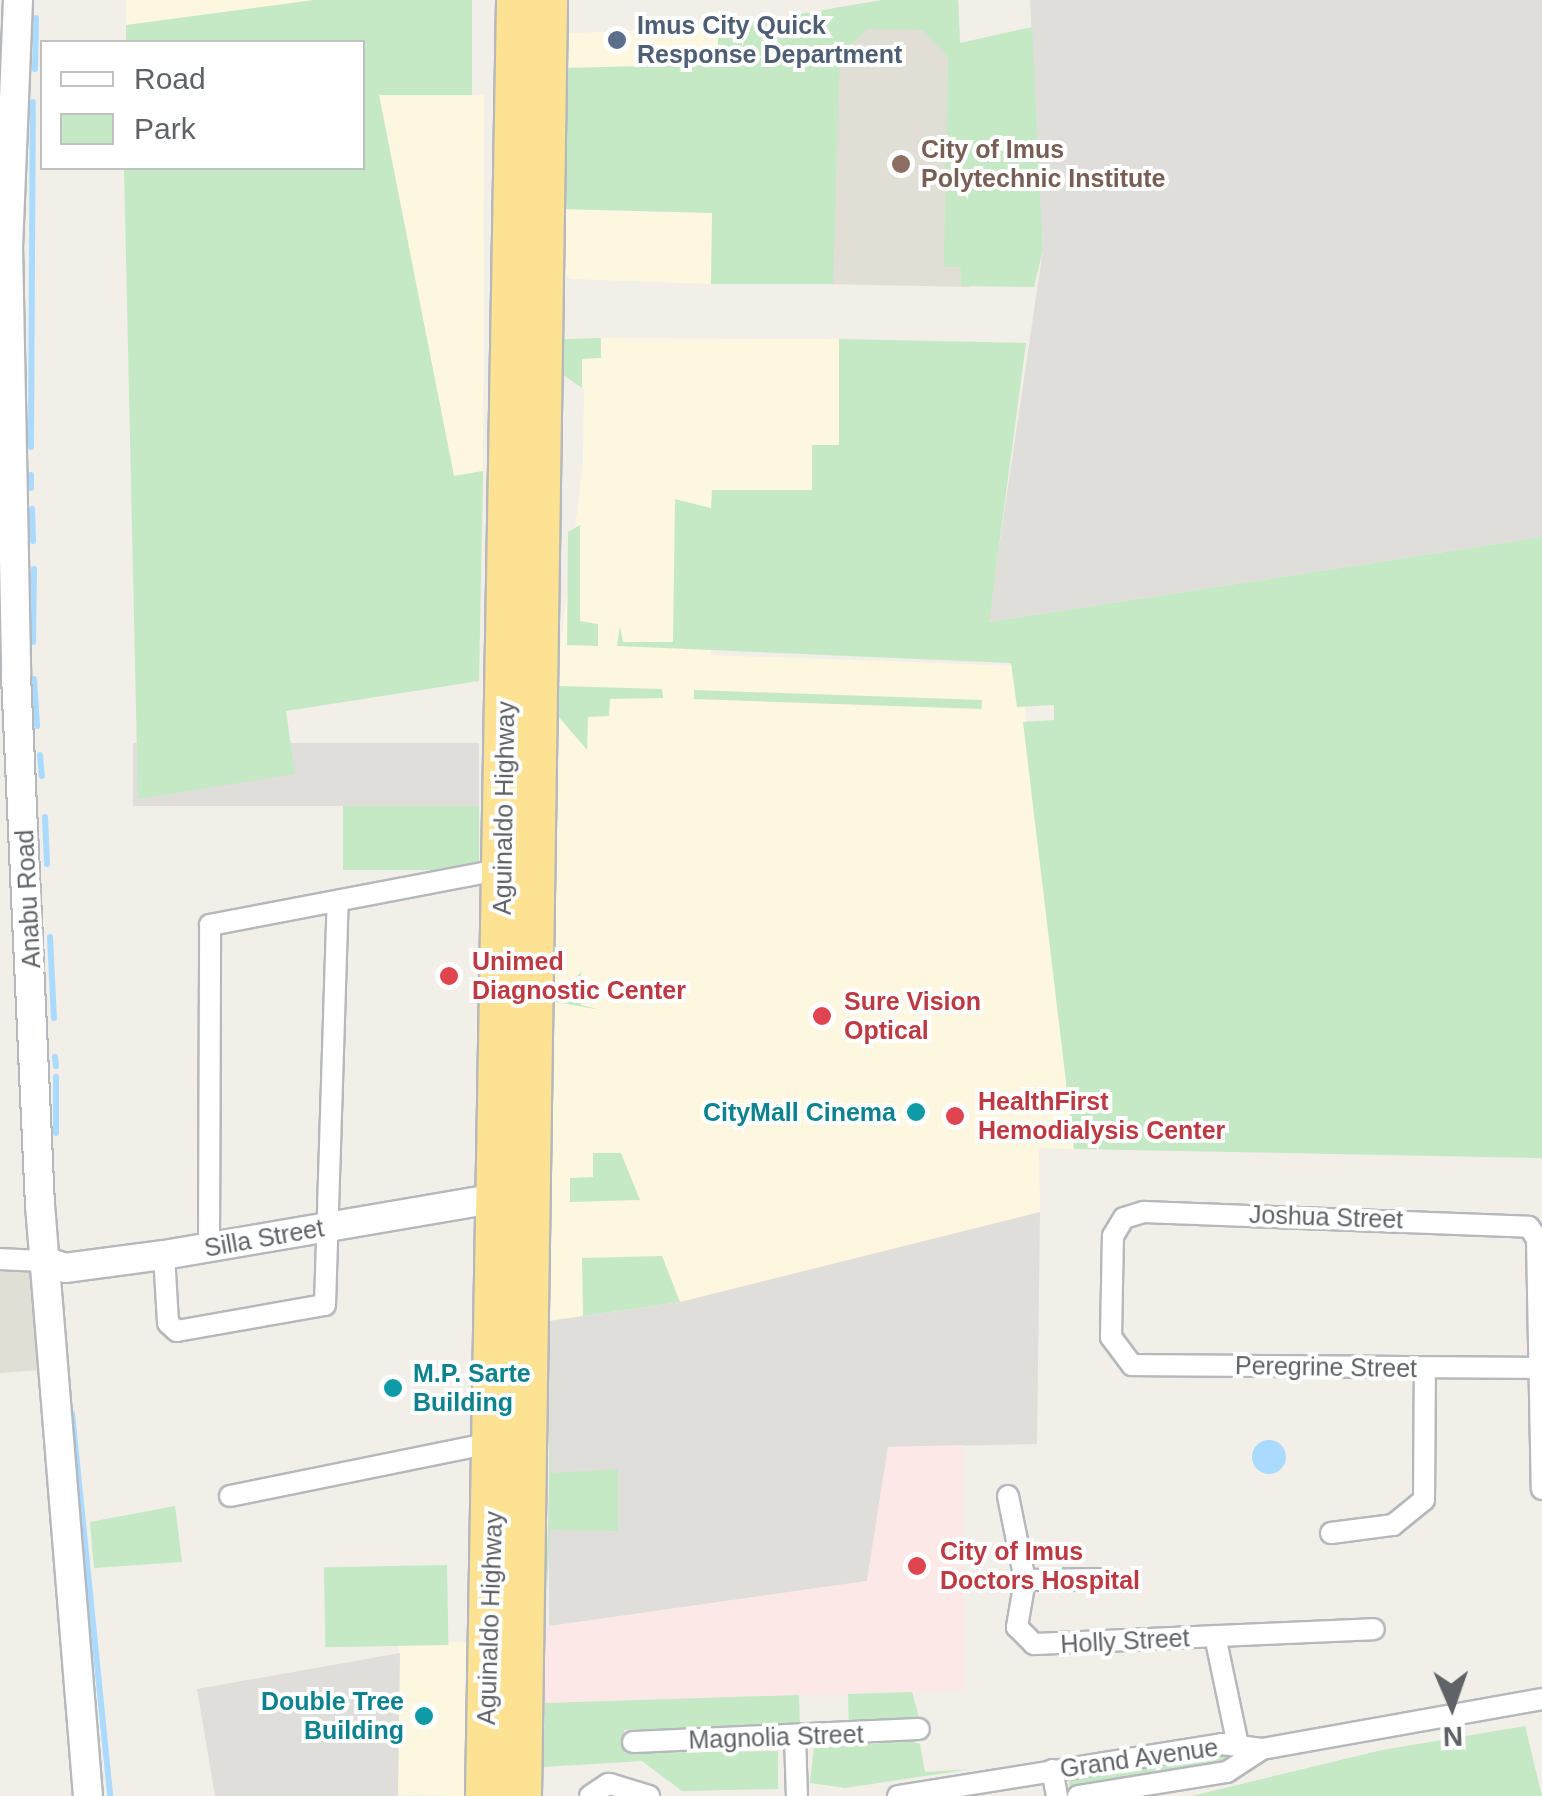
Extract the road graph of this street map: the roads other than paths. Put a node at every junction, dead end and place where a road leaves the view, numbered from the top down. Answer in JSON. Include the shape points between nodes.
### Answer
{"nodes":[{"id":1,"x":18,"y":0,"type":"edge"},
{"id":2,"x":516,"y":0,"type":"edge"},
{"id":3,"x":548,"y":0,"type":"edge"},
{"id":4,"x":5,"y":343,"type":"edge"},
{"id":5,"x":503,"y":869,"type":"junction"},
{"id":6,"x":338,"y":902,"type":"junction"},
{"id":7,"x":514,"y":1195,"type":"junction"},
{"id":8,"x":329,"y":1226,"type":"junction"},
{"id":9,"x":209,"y":1248,"type":"junction"},
{"id":10,"x":164,"y":1255,"type":"junction"},
{"id":11,"x":0,"y":1259,"type":"edge"},
{"id":12,"x":44,"y":1261,"type":"junction"},
{"id":13,"x":1116,"y":1356,"type":"joint"},
{"id":14,"x":1424,"y":1368,"type":"junction"},
{"id":15,"x":1538,"y":1368,"type":"junction"},
{"id":16,"x":495,"y":1442,"type":"junction"},
{"id":17,"x":1539,"y":1489,"type":"edge"},
{"id":18,"x":230,"y":1496,"type":"dead end"},
{"id":19,"x":1008,"y":1496,"type":"dead end"},
{"id":20,"x":1332,"y":1533,"type":"dead end"},
{"id":21,"x":1104,"y":1579,"type":"dead end"},
{"id":22,"x":1025,"y":1580,"type":"junction"},
{"id":23,"x":1374,"y":1629,"type":"dead end"},
{"id":24,"x":1215,"y":1636,"type":"junction"},
{"id":25,"x":1542,"y":1698,"type":"edge"},
{"id":26,"x":919,"y":1729,"type":"dead end"},
{"id":27,"x":795,"y":1737,"type":"junction"},
{"id":28,"x":634,"y":1742,"type":"dead end"},
{"id":29,"x":1238,"y":1744,"type":"junction"},
{"id":30,"x":1262,"y":1750,"type":"junction"},
{"id":31,"x":1052,"y":1770,"type":"junction"},
{"id":32,"x":88,"y":1796,"type":"edge"},
{"id":33,"x":485,"y":1796,"type":"edge"},
{"id":34,"x":522,"y":1796,"type":"edge"},
{"id":35,"x":590,"y":1796,"type":"edge"},
{"id":36,"x":650,"y":1796,"type":"edge"},
{"id":37,"x":797,"y":1796,"type":"edge"},
{"id":38,"x":898,"y":1796,"type":"edge"},
{"id":39,"x":1056,"y":1796,"type":"edge"},
{"id":40,"x":1078,"y":1796,"type":"edge"}],
"edges":[{"from":1,"to":4,"type":"street","name":"Anabu Road"},
{"from":2,"to":5,"type":"highway","name":"Aguinaldo Highway"},
{"from":3,"to":7,"type":"highway","name":"Aguinaldo Highway"},
{"from":4,"to":12,"type":"street","name":"Anabu Road"},
{"from":5,"to":6,"type":"street"},
{"from":5,"to":7,"type":"highway","name":"Aguinaldo Highway"},
{"from":6,"to":8,"type":"street"},
{"from":6,"to":9,"type":"street","via":[[210,925]]},
{"from":7,"to":8,"type":"street","name":"Silla Street"},
{"from":7,"to":16,"type":"highway","name":"Aguinaldo Highway"},
{"from":7,"to":34,"type":"highway","name":"Aguinaldo Highway"},
{"from":8,"to":9,"type":"street","name":"Silla Street"},
{"from":8,"to":10,"type":"street","via":[[325,1304],[177,1331],[167,1317]]},
{"from":9,"to":10,"type":"street","name":"Silla Street"},
{"from":10,"to":12,"type":"street","name":"Silla Street","via":[[64,1268]]},
{"from":11,"to":12,"type":"street","name":"Silla Street"},
{"from":12,"to":32,"type":"street","name":"Anabu Road"},
{"from":13,"to":14,"type":"street","name":"Peregrine Street","via":[[1132,1366]]},
{"from":13,"to":15,"type":"street","name":"Joshua Street","via":[[1113,1236],[1124,1218],[1529,1227]]},
{"from":14,"to":15,"type":"street","name":"Peregrine Street"},
{"from":14,"to":20,"type":"street","via":[[1424,1500],[1394,1525]]},
{"from":15,"to":17,"type":"street"},
{"from":16,"to":18,"type":"street"},
{"from":16,"to":33,"type":"highway","name":"Aguinaldo Highway"},
{"from":19,"to":22,"type":"street","name":"Holly Street"},
{"from":21,"to":22,"type":"street"},
{"from":22,"to":24,"type":"street","name":"Holly Street","via":[[1015,1614],[1034,1644]]},
{"from":23,"to":24,"type":"street","name":"Holly Street"},
{"from":24,"to":29,"type":"street"},
{"from":25,"to":30,"type":"street","name":"Grand Avenue"},
{"from":26,"to":27,"type":"street","name":"Magnolia Street"},
{"from":27,"to":28,"type":"street","name":"Magnolia Street"},
{"from":27,"to":37,"type":"street"},
{"from":29,"to":30,"type":"street","name":"Grand Avenue"},
{"from":29,"to":31,"type":"street","name":"Grand Avenue"},
{"from":30,"to":40,"type":"street","name":"Grand Avenue","via":[[1227,1772]]},
{"from":31,"to":38,"type":"street","name":"Grand Avenue"},
{"from":31,"to":39,"type":"street"},
{"from":35,"to":36,"type":"street","via":[[609,1784]]}]}
